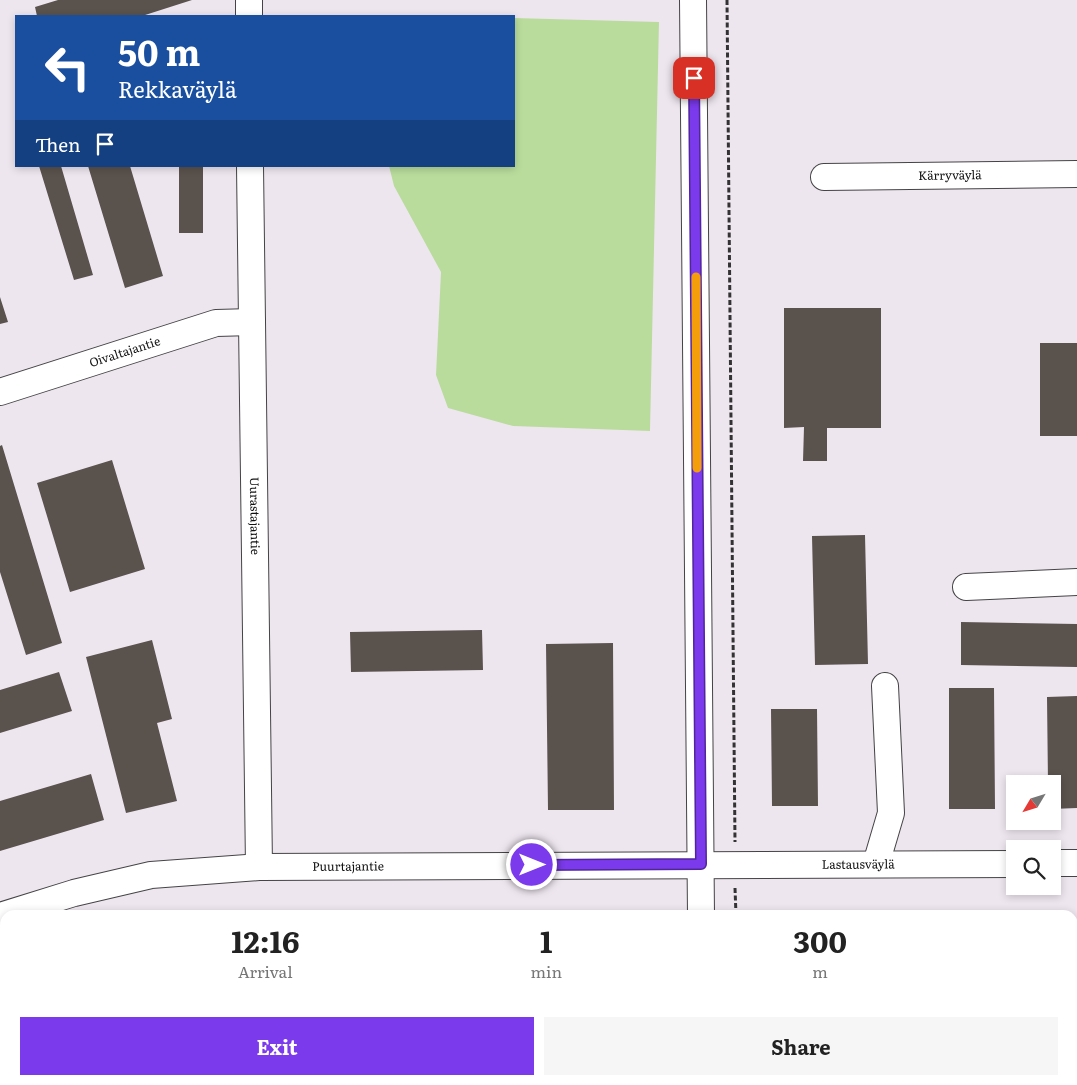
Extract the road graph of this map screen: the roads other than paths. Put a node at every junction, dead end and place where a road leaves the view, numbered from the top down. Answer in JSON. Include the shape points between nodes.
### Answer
{"nodes":[{"id":1,"x":249,"y":0,"type":"edge"},
{"id":2,"x":694,"y":0,"type":"edge"},
{"id":3,"x":249,"y":15,"type":"edge"},
{"id":4,"x":250,"y":167,"type":"edge"},
{"id":5,"x":1077,"y":174,"type":"edge"},
{"id":6,"x":824,"y":177,"type":"dead end"},
{"id":7,"x":252,"y":322,"type":"junction"},
{"id":8,"x":0,"y":392,"type":"edge"},
{"id":9,"x":1077,"y":582,"type":"edge"},
{"id":10,"x":966,"y":587,"type":"dead end"},
{"id":11,"x":885,"y":686,"type":"dead end"},
{"id":12,"x":1061,"y":863,"type":"edge"},
{"id":13,"x":1077,"y":863,"type":"edge"},
{"id":14,"x":701,"y":864,"type":"junction"},
{"id":15,"x":876,"y":864,"type":"junction"},
{"id":16,"x":1006,"y":864,"type":"edge"},
{"id":17,"x":259,"y":867,"type":"junction"},
{"id":18,"x":19,"y":910,"type":"edge"},
{"id":19,"x":701,"y":910,"type":"edge"}],
"edges":[{"from":1,"to":3,"type":"street"},
{"from":2,"to":14,"type":"street"},
{"from":4,"to":7,"type":"street","name":"Uurastajantie"},
{"from":5,"to":6,"type":"street","name":"Kärryväylä"},
{"from":7,"to":8,"type":"street","name":"Oivaltajantie","via":[[216,323]]},
{"from":7,"to":17,"type":"street","name":"Uurastajantie"},
{"from":9,"to":10,"type":"street"},
{"from":11,"to":15,"type":"street","via":[[891,813]]},
{"from":12,"to":13,"type":"street"},
{"from":14,"to":15,"type":"street","name":"Lastausväylä"},
{"from":14,"to":17,"type":"street","name":"Puurtajantie"},
{"from":14,"to":19,"type":"street"},
{"from":15,"to":16,"type":"street","name":"Lastausväylä"},
{"from":17,"to":18,"type":"street","name":"Puurtajantie","via":[[152,875]]}]}
